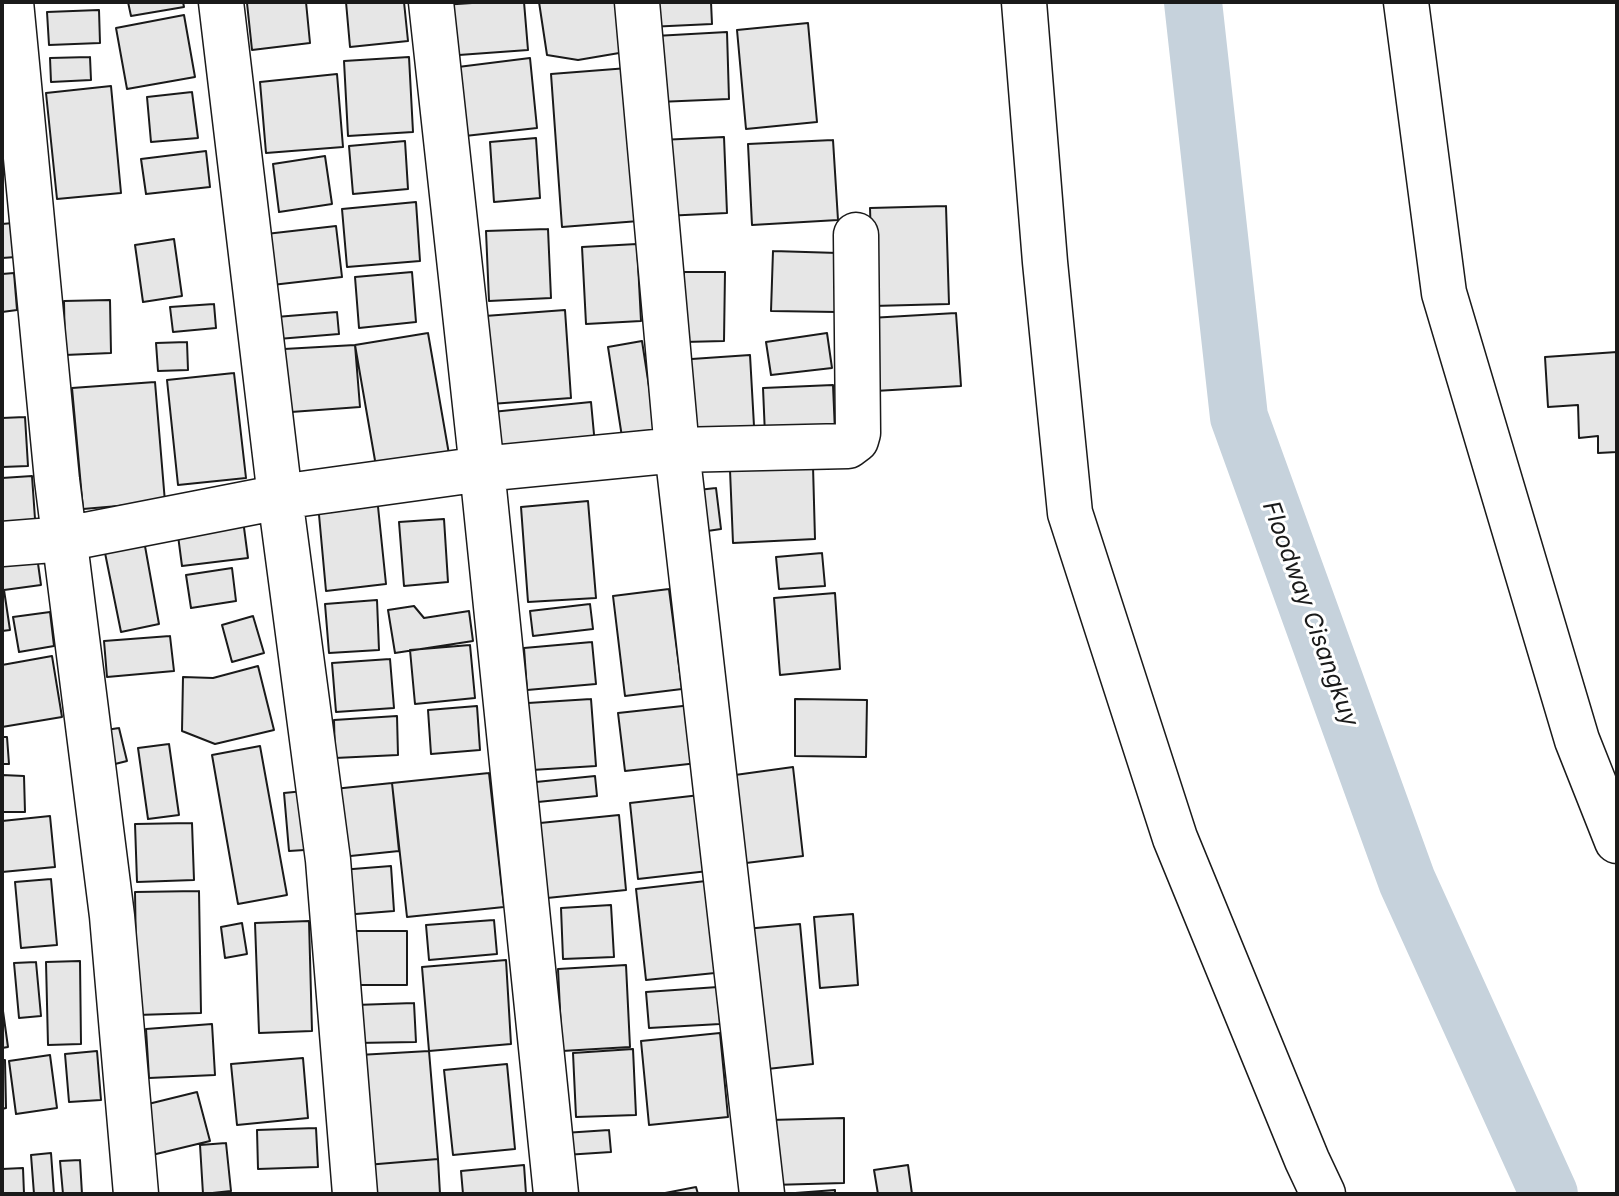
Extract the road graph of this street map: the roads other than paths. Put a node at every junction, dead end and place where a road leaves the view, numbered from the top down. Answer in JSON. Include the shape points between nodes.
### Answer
{"nodes":[{"id":1,"x":11,"y":2,"type":"edge"},
{"id":2,"x":221,"y":2,"type":"edge"},
{"id":3,"x":431,"y":2,"type":"edge"},
{"id":4,"x":637,"y":2,"type":"edge"},
{"id":5,"x":1024,"y":2,"type":"edge"},
{"id":6,"x":1406,"y":2,"type":"edge"},
{"id":7,"x":856,"y":235,"type":"dead end"},
{"id":8,"x":677,"y":450,"type":"junction"},
{"id":9,"x":482,"y":469,"type":"junction"},
{"id":10,"x":280,"y":497,"type":"junction"},
{"id":11,"x":65,"y":539,"type":"junction"},
{"id":12,"x":2,"y":544,"type":"edge"},
{"id":13,"x":1617,"y":841,"type":"edge"},
{"id":14,"x":136,"y":1194,"type":"edge"},
{"id":15,"x":355,"y":1194,"type":"edge"},
{"id":16,"x":556,"y":1194,"type":"edge"},
{"id":17,"x":762,"y":1194,"type":"edge"},
{"id":18,"x":1323,"y":1194,"type":"edge"}],
"edges":[{"from":1,"to":11,"type":"street"},
{"from":2,"to":10,"type":"street"},
{"from":3,"to":9,"type":"street"},
{"from":4,"to":8,"type":"street"},
{"from":5,"to":18,"type":"street","via":[[1070,513],[1175,838]]},
{"from":6,"to":13,"type":"street","via":[[1444,293],[1577,740]]},
{"from":7,"to":8,"type":"street","via":[[856,440],[848,446]]},
{"from":8,"to":9,"type":"street"},
{"from":8,"to":17,"type":"street"},
{"from":9,"to":10,"type":"street"},
{"from":9,"to":16,"type":"street"},
{"from":10,"to":11,"type":"street"},
{"from":10,"to":15,"type":"street","via":[[328,860]]},
{"from":11,"to":12,"type":"street"},
{"from":11,"to":14,"type":"street","via":[[112,916]]}]}
